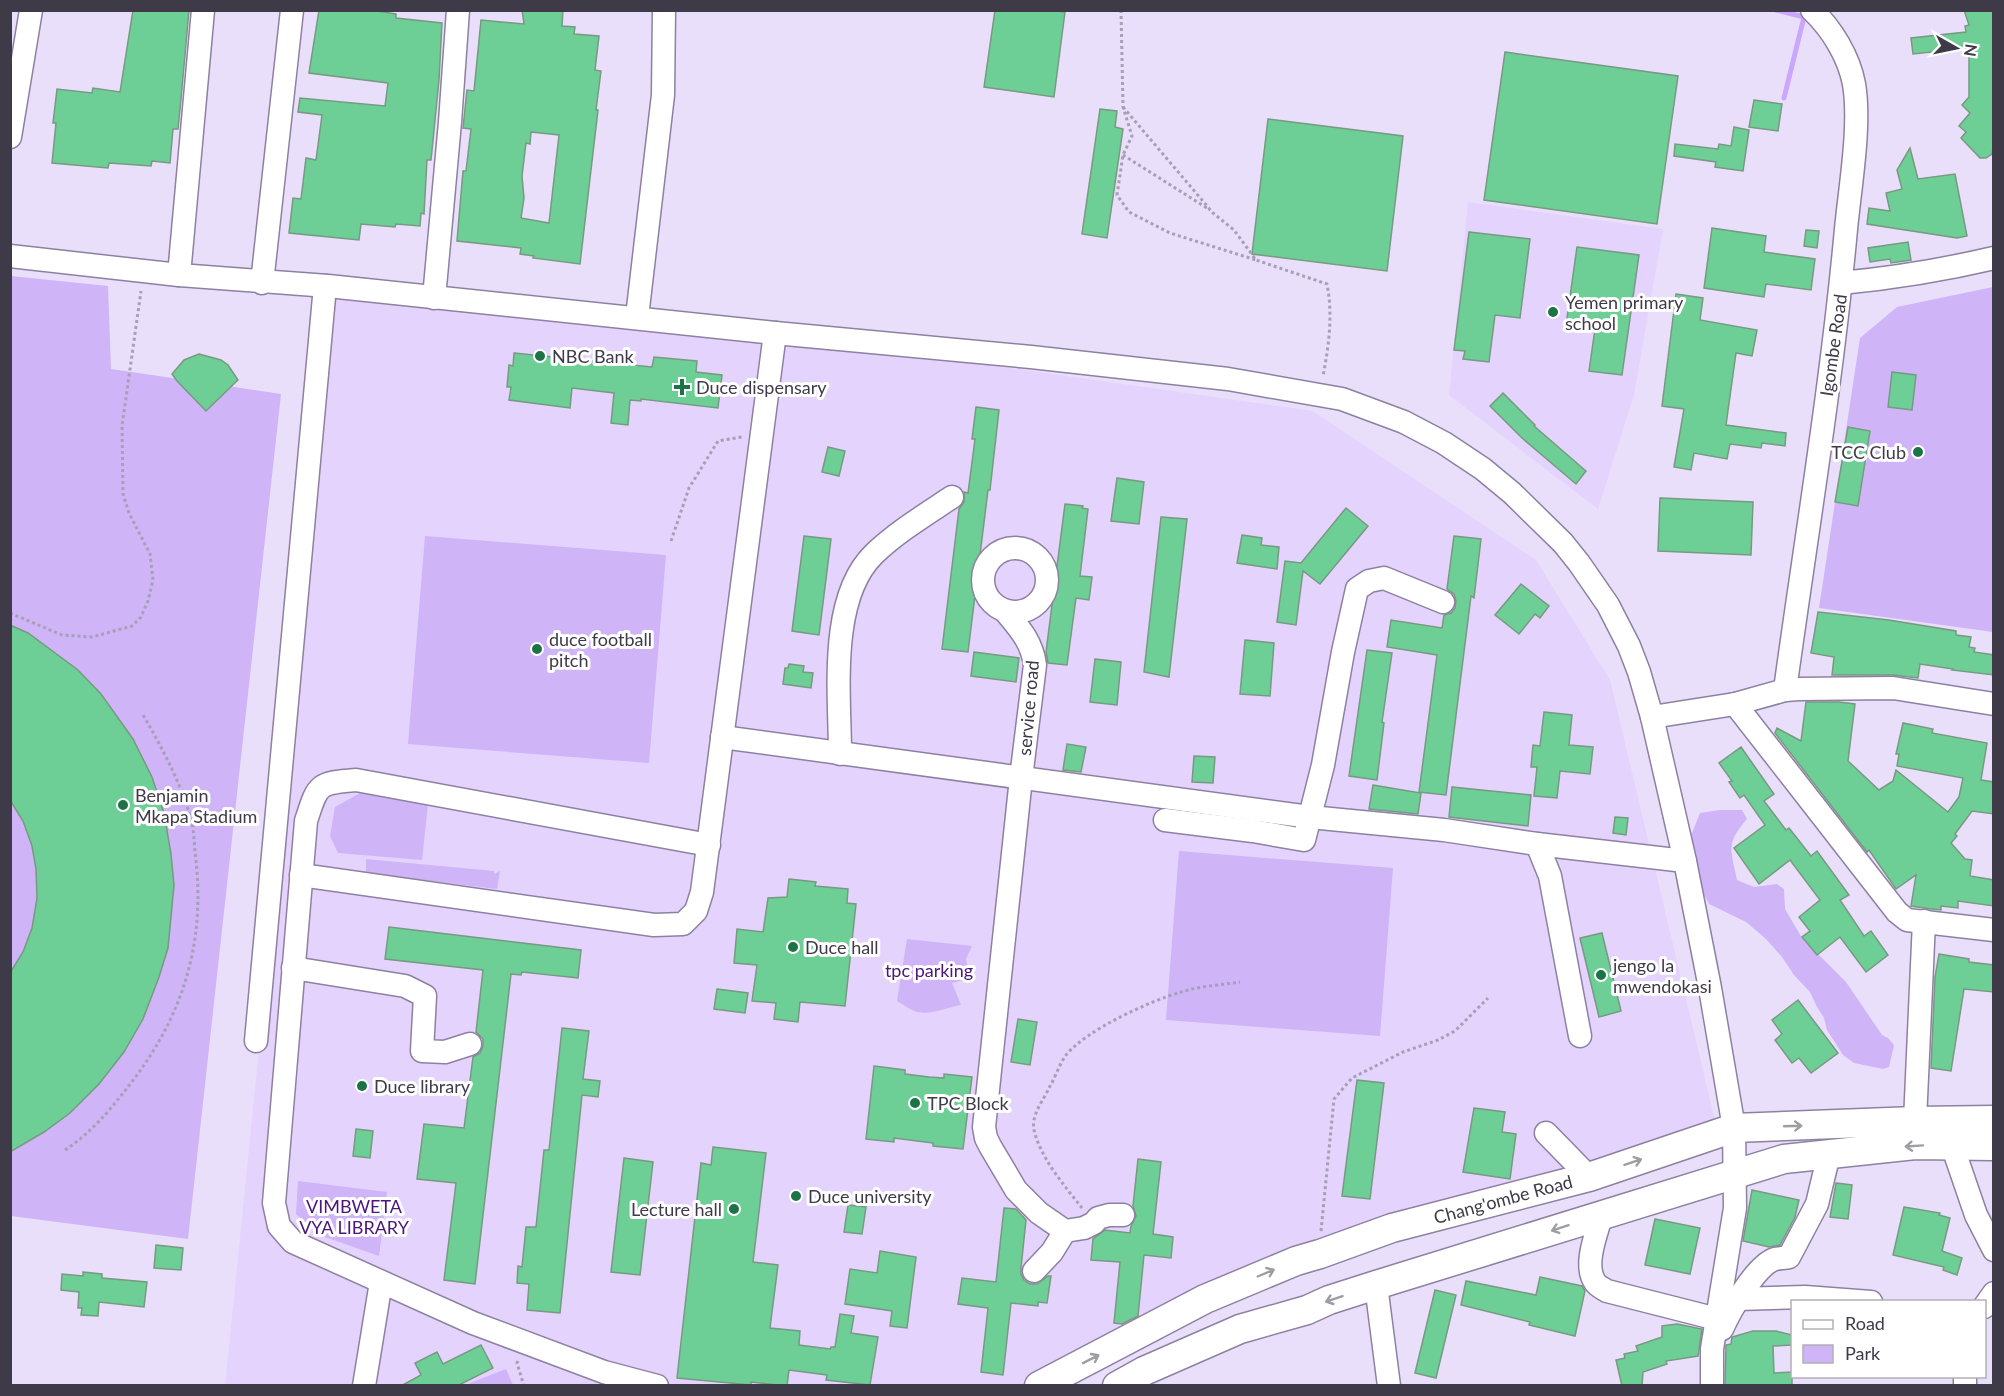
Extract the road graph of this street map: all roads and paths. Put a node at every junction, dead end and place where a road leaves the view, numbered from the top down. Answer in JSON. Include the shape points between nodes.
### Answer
{"nodes":[{"id":1,"x":31,"y":10,"type":"edge"},
{"id":2,"x":203,"y":10,"type":"edge"},
{"id":3,"x":292,"y":10,"type":"edge"},
{"id":4,"x":458,"y":10,"type":"edge"},
{"id":5,"x":664,"y":10,"type":"edge"},
{"id":6,"x":1121,"y":10,"type":"edge"},
{"id":7,"x":1812,"y":10,"type":"edge"},
{"id":8,"x":1123,"y":107,"type":"junction"},
{"id":9,"x":10,"y":137,"type":"edge"},
{"id":10,"x":1123,"y":155,"type":"junction"},
{"id":11,"x":1214,"y":213,"type":"junction"},
{"id":12,"x":10,"y":256,"type":"edge"},
{"id":13,"x":1994,"y":258,"type":"edge"},
{"id":14,"x":1256,"y":260,"type":"junction"},
{"id":15,"x":144,"y":271,"type":"junction"},
{"id":16,"x":179,"y":275,"type":"junction"},
{"id":17,"x":262,"y":283,"type":"junction"},
{"id":18,"x":1841,"y":283,"type":"junction"},
{"id":19,"x":325,"y":286,"type":"junction"},
{"id":20,"x":434,"y":298,"type":"junction"},
{"id":21,"x":637,"y":317,"type":"junction"},
{"id":22,"x":775,"y":333,"type":"junction"},
{"id":23,"x":1319,"y":394,"type":"junction"},
{"id":24,"x":761,"y":435,"type":"junction"},
{"id":25,"x":951,"y":497,"type":"dead end"},
{"id":26,"x":671,"y":541,"type":"dead end"},
{"id":27,"x":1443,"y":602,"type":"dead end"},
{"id":28,"x":1005,"y":611,"type":"dead end"},
{"id":29,"x":10,"y":613,"type":"edge"},
{"id":30,"x":1785,"y":690,"type":"junction"},
{"id":31,"x":1735,"y":704,"type":"junction"},
{"id":32,"x":1994,"y":704,"type":"edge"},
{"id":33,"x":142,"y":712,"type":"dead end"},
{"id":34,"x":1652,"y":717,"type":"junction"},
{"id":35,"x":722,"y":737,"type":"junction"},
{"id":36,"x":840,"y":753,"type":"junction"},
{"id":37,"x":1021,"y":778,"type":"junction"},
{"id":38,"x":1310,"y":817,"type":"junction"},
{"id":39,"x":1165,"y":820,"type":"dead end"},
{"id":40,"x":1537,"y":844,"type":"junction"},
{"id":41,"x":709,"y":845,"type":"junction"},
{"id":42,"x":1685,"y":861,"type":"junction"},
{"id":43,"x":301,"y":875,"type":"junction"},
{"id":44,"x":1924,"y":921,"type":"junction"},
{"id":45,"x":1994,"y":930,"type":"edge"},
{"id":46,"x":293,"y":968,"type":"junction"},
{"id":47,"x":1240,"y":982,"type":"dead end"},
{"id":48,"x":1488,"y":998,"type":"dead end"},
{"id":49,"x":1580,"y":1036,"type":"dead end"},
{"id":50,"x":256,"y":1041,"type":"dead end"},
{"id":51,"x":470,"y":1044,"type":"dead end"},
{"id":52,"x":1994,"y":1120,"type":"edge"},
{"id":53,"x":1915,"y":1121,"type":"junction"},
{"id":54,"x":1734,"y":1128,"type":"junction"},
{"id":55,"x":1546,"y":1133,"type":"dead end"},
{"id":56,"x":1952,"y":1145,"type":"junction"},
{"id":57,"x":1994,"y":1146,"type":"edge"},
{"id":58,"x":65,"y":1150,"type":"dead end"},
{"id":59,"x":1829,"y":1154,"type":"junction"},
{"id":60,"x":1736,"y":1173,"type":"junction"},
{"id":61,"x":1589,"y":1177,"type":"junction"},
{"id":62,"x":1602,"y":1214,"type":"junction"},
{"id":63,"x":1123,"y":1215,"type":"dead end"},
{"id":64,"x":1098,"y":1218,"type":"junction"},
{"id":65,"x":1065,"y":1232,"type":"junction"},
{"id":66,"x":1994,"y":1250,"type":"edge"},
{"id":67,"x":1320,"y":1254,"type":"junction"},
{"id":68,"x":1034,"y":1271,"type":"dead end"},
{"id":69,"x":381,"y":1282,"type":"junction"},
{"id":70,"x":1376,"y":1285,"type":"junction"},
{"id":71,"x":1738,"y":1299,"type":"junction"},
{"id":72,"x":1845,"y":1300,"type":"edge"},
{"id":73,"x":1717,"y":1319,"type":"junction"},
{"id":74,"x":1712,"y":1349,"type":"junction"},
{"id":75,"x":364,"y":1386,"type":"edge"},
{"id":76,"x":657,"y":1386,"type":"edge"},
{"id":77,"x":1039,"y":1386,"type":"edge"},
{"id":78,"x":1118,"y":1386,"type":"edge"},
{"id":79,"x":1389,"y":1386,"type":"edge"},
{"id":80,"x":1712,"y":1386,"type":"edge"}],
"edges":[{"from":1,"to":9,"type":"street"},
{"from":2,"to":16,"type":"street"},
{"from":3,"to":17,"type":"street"},
{"from":4,"to":20,"type":"street"},
{"from":5,"to":21,"type":"street","via":[[663,95]]},
{"from":6,"to":8,"type":"path"},
{"from":7,"to":18,"type":"street","name":"Igombe Road","via":[[1842,50],[1854,84],[1856,120]]},
{"from":8,"to":10,"type":"path","via":[[1132,136]]},
{"from":8,"to":11,"type":"path"},
{"from":10,"to":11,"type":"path"},
{"from":10,"to":14,"type":"path","via":[[1117,195],[1129,212],[1170,233]]},
{"from":11,"to":14,"type":"path","via":[[1234,230]]},
{"from":12,"to":15,"type":"street"},
{"from":13,"to":18,"type":"street","via":[[1893,278]]},
{"from":14,"to":23,"type":"path","via":[[1327,284],[1331,307],[1328,351]]},
{"from":15,"to":16,"type":"street"},
{"from":15,"to":29,"type":"path","via":[[122,426],[123,494],[150,554],[153,580],[148,601],[132,626],[92,637],[62,635]]},
{"from":16,"to":17,"type":"street"},
{"from":17,"to":19,"type":"street"},
{"from":18,"to":30,"type":"street","name":"Igombe Road"},
{"from":19,"to":20,"type":"street"},
{"from":19,"to":50,"type":"street"},
{"from":20,"to":21,"type":"street"},
{"from":21,"to":22,"type":"street"},
{"from":22,"to":23,"type":"street","via":[[1140,369]]},
{"from":22,"to":24,"type":"street"},
{"from":23,"to":34,"type":"street","via":[[1363,406],[1427,433],[1483,469],[1538,517],[1568,549],[1608,605],[1639,672]]},
{"from":24,"to":26,"type":"path","via":[[718,441],[689,488]]},
{"from":24,"to":35,"type":"street"},
{"from":25,"to":36,"type":"street","via":[[873,555],[857,576],[845,610],[839,663]]},
{"from":27,"to":38,"type":"street","via":[[1384,578],[1357,589]]},
{"from":28,"to":37,"type":"street","name":"service road","via":[[1026,635],[1034,652]]},
{"from":30,"to":31,"type":"street"},
{"from":30,"to":32,"type":"street","via":[[1893,688]]},
{"from":31,"to":34,"type":"street"},
{"from":31,"to":44,"type":"street","via":[[1897,912],[1906,920]]},
{"from":33,"to":58,"type":"path","via":[[170,760],[191,817],[199,900],[190,972],[159,1045],[86,1136]]},
{"from":34,"to":42,"type":"street"},
{"from":35,"to":36,"type":"street"},
{"from":35,"to":41,"type":"street"},
{"from":36,"to":37,"type":"street"},
{"from":37,"to":38,"type":"street"},
{"from":37,"to":65,"type":"street","name":"service road","via":[[984,1127],[990,1146],[1016,1190]]},
{"from":38,"to":39,"type":"street","via":[[1304,840]]},
{"from":38,"to":40,"type":"street"},
{"from":40,"to":42,"type":"street"},
{"from":40,"to":49,"type":"street","via":[[1550,876]]},
{"from":41,"to":43,"type":"street","via":[[696,911],[683,924],[654,925]]},
{"from":41,"to":43,"type":"street","via":[[356,780],[329,782],[315,793],[306,821]]},
{"from":42,"to":54,"type":"street"},
{"from":43,"to":46,"type":"street"},
{"from":44,"to":45,"type":"street"},
{"from":44,"to":53,"type":"street"},
{"from":46,"to":51,"type":"street","via":[[405,986],[425,996],[422,1051],[445,1052]]},
{"from":46,"to":69,"type":"street","via":[[274,1203],[279,1226],[292,1242]]},
{"from":47,"to":64,"type":"path","via":[[1182,991],[1154,1002],[1084,1037],[1065,1056],[1034,1118],[1034,1129],[1061,1182],[1088,1215]]},
{"from":48,"to":67,"type":"path","via":[[1455,1030],[1352,1078],[1334,1099]]},
{"from":52,"to":53,"type":"main road","name":"Chang'ombe Road"},
{"from":54,"to":53,"type":"main road","name":"Chang'ombe Road","one_way":true},
{"from":54,"to":60,"type":"street"},
{"from":61,"to":54,"type":"main road","name":"Chang'ombe Road","one_way":true},
{"from":55,"to":61,"type":"street"},
{"from":56,"to":57,"type":"main road"},
{"from":56,"to":59,"type":"main road","one_way":true},
{"from":56,"to":66,"type":"street","via":[[1976,1215]]},
{"from":59,"to":60,"type":"main road","via":[[1784,1159]]},
{"from":59,"to":71,"type":"street","via":[[1817,1204],[1789,1257],[1773,1259]]},
{"from":60,"to":62,"type":"main road"},
{"from":60,"to":73,"type":"street","via":[[1736,1208]]},
{"from":61,"to":67,"type":"main road","name":"Chang'ombe Road","via":[[1392,1228]]},
{"from":62,"to":70,"type":"main road","one_way":true},
{"from":62,"to":73,"type":"street","via":[[1592,1249],[1595,1282],[1607,1291]]},
{"from":63,"to":64,"type":"street"},
{"from":64,"to":65,"type":"street","via":[[1094,1223]]},
{"from":65,"to":68,"type":"street"},
{"from":77,"to":67,"type":"main road","name":"Chang'ombe Road","one_way":true,"via":[[1205,1299]]},
{"from":69,"to":75,"type":"street"},
{"from":69,"to":76,"type":"street","via":[[473,1323],[604,1372]]},
{"from":70,"to":78,"type":"main road","one_way":true,"via":[[1240,1329]]},
{"from":70,"to":79,"type":"street"},
{"from":71,"to":72,"type":"street"},
{"from":71,"to":74,"type":"street"},
{"from":73,"to":74,"type":"street"},
{"from":74,"to":80,"type":"street"}]}
